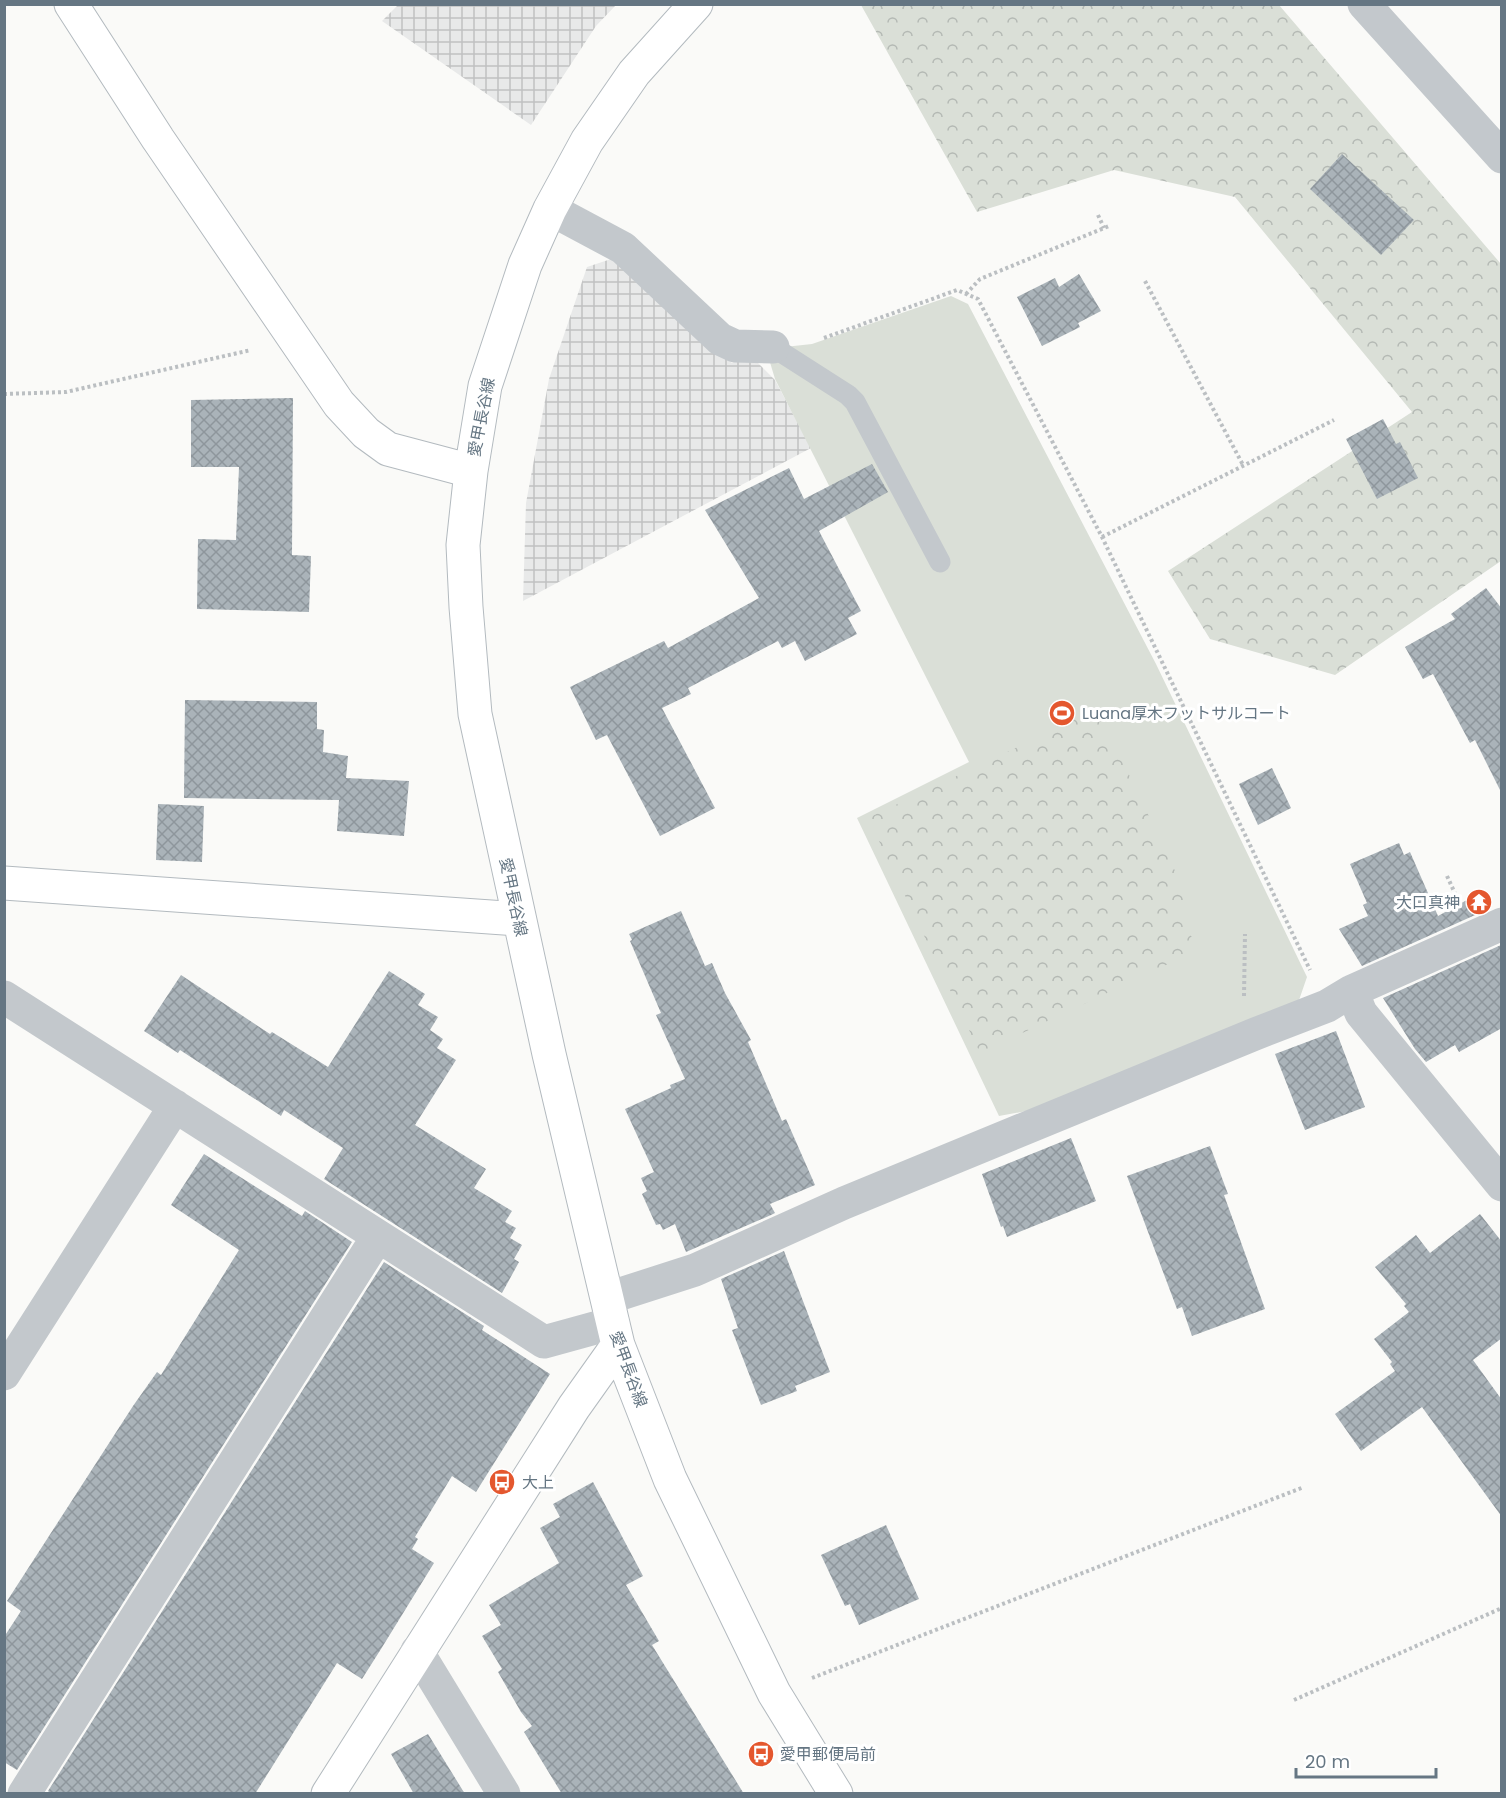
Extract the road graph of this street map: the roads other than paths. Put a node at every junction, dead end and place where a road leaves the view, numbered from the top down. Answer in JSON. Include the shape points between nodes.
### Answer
{"nodes":[{"id":1,"x":72,"y":4,"type":"edge"},
{"id":2,"x":696,"y":4,"type":"edge"},
{"id":3,"x":1364,"y":4,"type":"edge"},
{"id":4,"x":1502,"y":157,"type":"edge"},
{"id":5,"x":550,"y":209,"type":"junction"},
{"id":6,"x":773,"y":347,"type":"joint"},
{"id":7,"x":471,"y":471,"type":"junction"},
{"id":8,"x":940,"y":561,"type":"dead end"},
{"id":9,"x":4,"y":883,"type":"edge"},
{"id":10,"x":519,"y":919,"type":"junction"},
{"id":11,"x":1502,"y":924,"type":"edge"},
{"id":12,"x":4,"y":997,"type":"edge"},
{"id":13,"x":1340,"y":999,"type":"junction"},
{"id":14,"x":175,"y":1106,"type":"junction"},
{"id":15,"x":1502,"y":1185,"type":"edge"},
{"id":16,"x":378,"y":1236,"type":"junction"},
{"id":17,"x":613,"y":1322,"type":"junction"},
{"id":18,"x":4,"y":1374,"type":"edge"},
{"id":19,"x":417,"y":1651,"type":"junction"},
{"id":20,"x":24,"y":1794,"type":"edge"},
{"id":21,"x":328,"y":1794,"type":"edge"},
{"id":22,"x":504,"y":1794,"type":"edge"},
{"id":23,"x":836,"y":1794,"type":"edge"}],
"edges":[{"from":1,"to":7,"type":"street","via":[[158,139],[339,404],[388,450]]},
{"from":2,"to":5,"type":"street","name":"愛甲長谷線","via":[[634,73],[587,141]]},
{"from":3,"to":4,"type":"street"},
{"from":5,"to":6,"type":"street","via":[[623,248],[720,339],[735,346]]},
{"from":5,"to":7,"type":"street","name":"愛甲長谷線","via":[[525,265],[485,386]]},
{"from":6,"to":8,"type":"lane","via":[[855,402]]},
{"from":7,"to":10,"type":"street","name":"愛甲長谷線","via":[[463,545],[475,714]]},
{"from":9,"to":10,"type":"street"},
{"from":10,"to":17,"type":"street","name":"愛甲長谷線"},
{"from":11,"to":13,"type":"street"},
{"from":12,"to":14,"type":"street"},
{"from":13,"to":15,"type":"street","via":[[1361,1013]]},
{"from":13,"to":17,"type":"street","via":[[844,1203],[695,1270]]},
{"from":14,"to":16,"type":"street"},
{"from":14,"to":18,"type":"street"},
{"from":16,"to":17,"type":"street","via":[[544,1341]]},
{"from":16,"to":20,"type":"street"},
{"from":17,"to":19,"type":"street","via":[[574,1407]]},
{"from":17,"to":23,"type":"street","name":"愛甲長谷線","via":[[670,1479],[774,1693]]},
{"from":19,"to":21,"type":"street"},
{"from":19,"to":22,"type":"street"}]}
